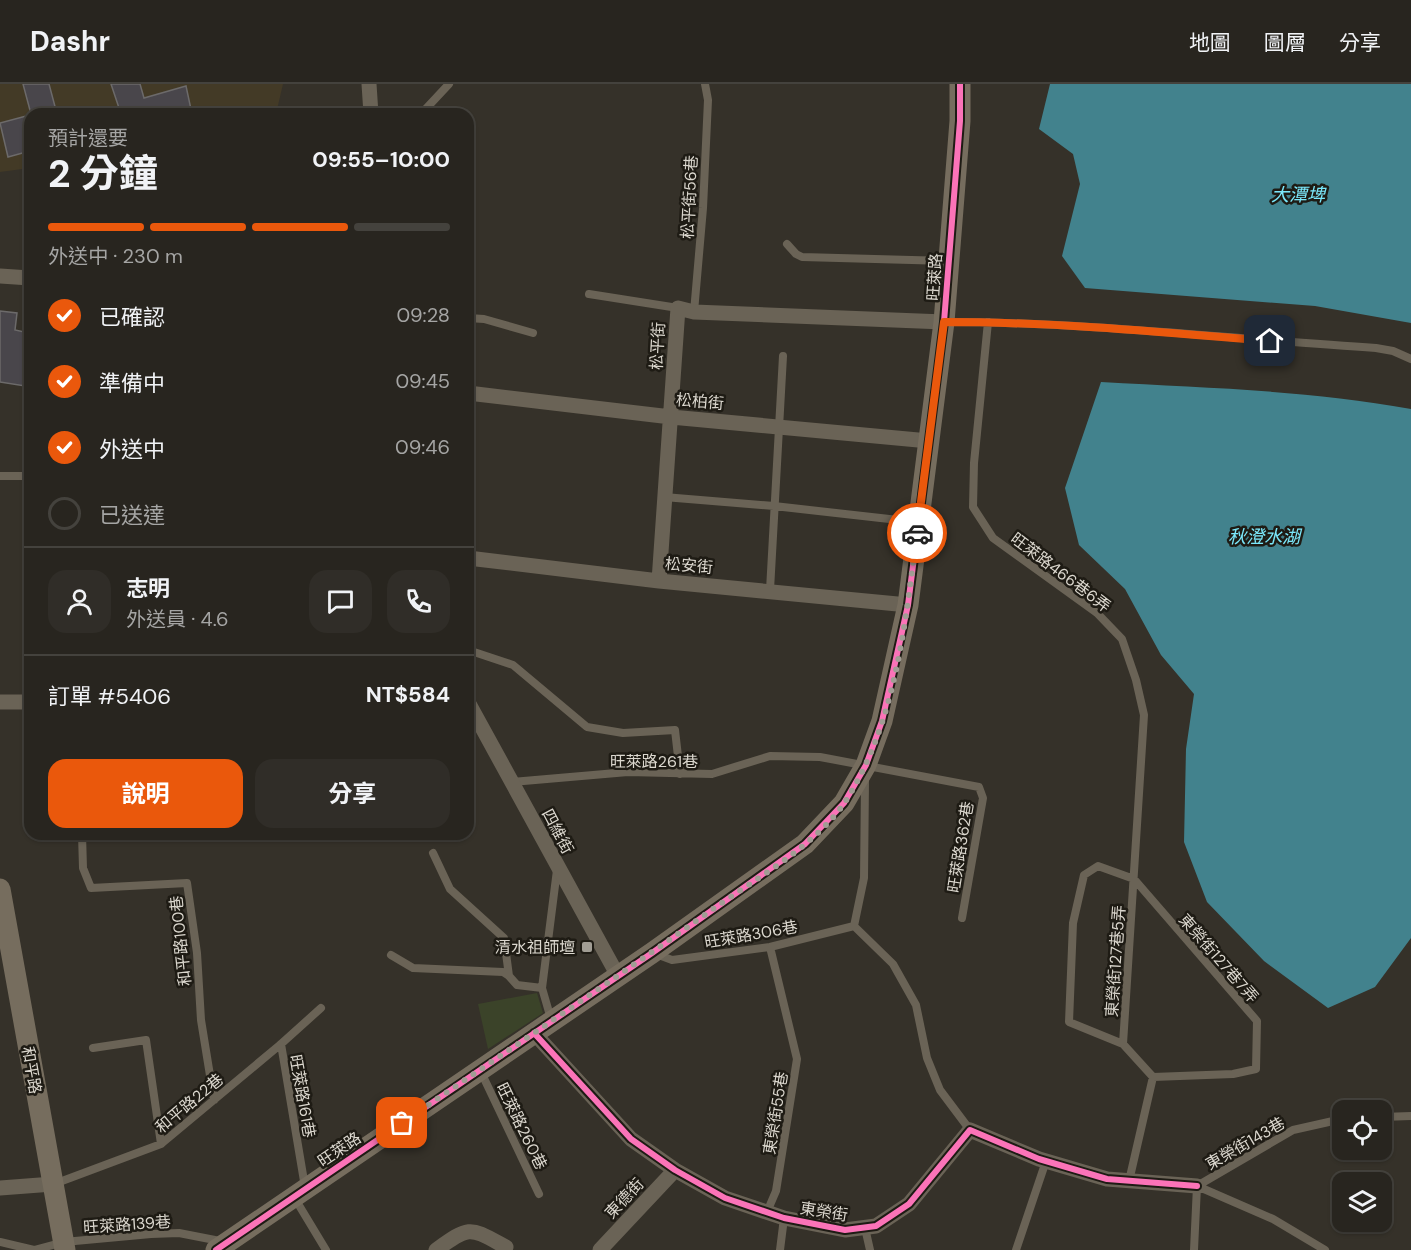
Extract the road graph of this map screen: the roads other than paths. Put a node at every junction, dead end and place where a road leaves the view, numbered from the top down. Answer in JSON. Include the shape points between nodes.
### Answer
{"nodes":[{"id":1,"x":369,"y":84,"type":"edge"},
{"id":2,"x":448,"y":84,"type":"edge"},
{"id":3,"x":705,"y":84,"type":"edge"},
{"id":4,"x":960,"y":84,"type":"edge"},
{"id":5,"x":371,"y":108,"type":"edge"},
{"id":6,"x":426,"y":108,"type":"edge"},
{"id":7,"x":787,"y":244,"type":"dead end"},
{"id":8,"x":948,"y":261,"type":"junction"},
{"id":9,"x":0,"y":276,"type":"edge"},
{"id":10,"x":24,"y":278,"type":"edge"},
{"id":11,"x":589,"y":294,"type":"dead end"},
{"id":12,"x":678,"y":308,"type":"junction"},
{"id":13,"x":694,"y":312,"type":"junction"},
{"id":14,"x":474,"y":318,"type":"edge"},
{"id":15,"x":944,"y":322,"type":"junction"},
{"id":16,"x":988,"y":322,"type":"junction"},
{"id":17,"x":533,"y":333,"type":"dead end"},
{"id":18,"x":783,"y":356,"type":"dead end"},
{"id":19,"x":1411,"y":359,"type":"edge"},
{"id":20,"x":474,"y":394,"type":"edge"},
{"id":21,"x":671,"y":417,"type":"junction"},
{"id":22,"x":778,"y":425,"type":"junction"},
{"id":23,"x":929,"y":441,"type":"junction"},
{"id":24,"x":0,"y":476,"type":"edge"},
{"id":25,"x":24,"y":476,"type":"edge"},
{"id":26,"x":664,"y":496,"type":"junction"},
{"id":27,"x":774,"y":506,"type":"junction"},
{"id":28,"x":919,"y":522,"type":"junction"},
{"id":29,"x":474,"y":559,"type":"edge"},
{"id":30,"x":659,"y":581,"type":"junction"},
{"id":31,"x":770,"y":590,"type":"junction"},
{"id":32,"x":908,"y":605,"type":"junction"},
{"id":33,"x":474,"y":652,"type":"edge"},
{"id":34,"x":0,"y":702,"type":"edge"},
{"id":35,"x":24,"y":702,"type":"edge"},
{"id":36,"x":474,"y":713,"type":"edge"},
{"id":37,"x":866,"y":765,"type":"junction"},
{"id":38,"x":680,"y":774,"type":"junction"},
{"id":39,"x":512,"y":782,"type":"junction"},
{"id":40,"x":82,"y":840,"type":"edge"},
{"id":41,"x":434,"y":853,"type":"dead end"},
{"id":42,"x":557,"y":868,"type":"junction"},
{"id":43,"x":1134,"y":879,"type":"junction"},
{"id":44,"x":0,"y":889,"type":"edge"},
{"id":45,"x":962,"y":918,"type":"dead end"},
{"id":46,"x":854,"y":926,"type":"junction"},
{"id":47,"x":770,"y":947,"type":"junction"},
{"id":48,"x":652,"y":952,"type":"junction"},
{"id":49,"x":391,"y":955,"type":"dead end"},
{"id":50,"x":509,"y":975,"type":"junction"},
{"id":51,"x":618,"y":976,"type":"junction"},
{"id":52,"x":542,"y":988,"type":"junction"},
{"id":53,"x":321,"y":1008,"type":"dead end"},
{"id":54,"x":543,"y":1027,"type":"junction"},
{"id":55,"x":281,"y":1044,"type":"junction"},
{"id":56,"x":1123,"y":1044,"type":"junction"},
{"id":57,"x":93,"y":1048,"type":"dead end"},
{"id":58,"x":480,"y":1070,"type":"junction"},
{"id":59,"x":1153,"y":1077,"type":"junction"},
{"id":60,"x":214,"y":1100,"type":"junction"},
{"id":61,"x":1411,"y":1116,"type":"edge"},
{"id":62,"x":1392,"y":1117,"type":"edge"},
{"id":63,"x":1332,"y":1121,"type":"edge"},
{"id":64,"x":970,"y":1130,"type":"junction"},
{"id":65,"x":161,"y":1144,"type":"junction"},
{"id":66,"x":1046,"y":1161,"type":"junction"},
{"id":67,"x":675,"y":1170,"type":"junction"},
{"id":68,"x":1129,"y":1182,"type":"junction"},
{"id":69,"x":53,"y":1184,"type":"junction"},
{"id":70,"x":1197,"y":1186,"type":"junction"},
{"id":71,"x":0,"y":1188,"type":"edge"},
{"id":72,"x":299,"y":1193,"type":"junction"},
{"id":73,"x":539,"y":1194,"type":"dead end"},
{"id":74,"x":767,"y":1212,"type":"junction"},
{"id":75,"x":784,"y":1218,"type":"junction"},
{"id":76,"x":865,"y":1228,"type":"junction"},
{"id":77,"x":0,"y":1242,"type":"edge"},
{"id":78,"x":64,"y":1246,"type":"edge"},
{"id":79,"x":222,"y":1246,"type":"edge"},
{"id":80,"x":506,"y":1247,"type":"dead end"},
{"id":81,"x":326,"y":1250,"type":"edge"},
{"id":82,"x":436,"y":1250,"type":"edge"},
{"id":83,"x":600,"y":1250,"type":"edge"},
{"id":84,"x":780,"y":1250,"type":"edge"},
{"id":85,"x":870,"y":1250,"type":"edge"},
{"id":86,"x":1016,"y":1250,"type":"edge"},
{"id":87,"x":1194,"y":1250,"type":"edge"},
{"id":88,"x":1325,"y":1250,"type":"edge"}],
"edges":[{"from":1,"to":5,"type":"street"},
{"from":2,"to":6,"type":"lane"},
{"from":3,"to":13,"type":"lane","name":"松平街56巷","via":[[708,100],[703,208]]},
{"from":4,"to":8,"type":"street","name":"旺萊路"},
{"from":7,"to":8,"type":"lane","via":[[802,257]]},
{"from":8,"to":15,"type":"street","name":"旺萊路"},
{"from":9,"to":10,"type":"street"},
{"from":11,"to":12,"type":"lane"},
{"from":12,"to":13,"type":"street","name":"松平街"},
{"from":12,"to":21,"type":"street","name":"松平街"},
{"from":13,"to":15,"type":"street","name":"松平街"},
{"from":14,"to":17,"type":"lane"},
{"from":15,"to":16,"type":"lane"},
{"from":15,"to":23,"type":"street","name":"旺萊路"},
{"from":16,"to":19,"type":"lane","via":[[1376,348]]},
{"from":16,"to":43,"type":"lane","name":"旺萊路466巷6弄","via":[[973,507],[993,538],[1097,613],[1122,639],[1144,715]]},
{"from":18,"to":22,"type":"lane"},
{"from":20,"to":21,"type":"street","name":"松柏街"},
{"from":21,"to":22,"type":"street","name":"松柏街"},
{"from":21,"to":26,"type":"street","name":"松平街"},
{"from":22,"to":23,"type":"street","name":"松柏街"},
{"from":22,"to":27,"type":"lane"},
{"from":23,"to":28,"type":"street","name":"旺萊路"},
{"from":24,"to":25,"type":"lane"},
{"from":26,"to":27,"type":"lane"},
{"from":26,"to":30,"type":"street","name":"松平街"},
{"from":27,"to":28,"type":"lane"},
{"from":27,"to":31,"type":"lane"},
{"from":28,"to":32,"type":"street","name":"旺萊路"},
{"from":29,"to":30,"type":"street","name":"松安街"},
{"from":30,"to":31,"type":"street","name":"松安街"},
{"from":31,"to":32,"type":"street","name":"松安街"},
{"from":32,"to":37,"type":"street","name":"旺萊路","via":[[882,721]]},
{"from":33,"to":38,"type":"lane","via":[[513,665],[587,727],[623,733],[675,729]]},
{"from":34,"to":35,"type":"street"},
{"from":36,"to":39,"type":"street","name":"四維街"},
{"from":37,"to":38,"type":"lane","name":"旺萊路261巷","via":[[820,757],[770,756],[712,774]]},
{"from":37,"to":45,"type":"lane","name":"旺萊路362巷","via":[[978,787],[983,798]]},
{"from":37,"to":46,"type":"lane","via":[[864,878]]},
{"from":37,"to":48,"type":"street","name":"旺萊路","via":[[844,803],[805,844]]},
{"from":38,"to":39,"type":"lane","name":"旺萊路261巷","via":[[628,772]]},
{"from":39,"to":42,"type":"street","name":"四維街"},
{"from":40,"to":60,"type":"lane","name":"和平路100巷","via":[[83,868],[91,888],[187,883],[201,1020]]},
{"from":41,"to":50,"type":"lane","via":[[450,889],[504,938]]},
{"from":42,"to":51,"type":"street","name":"四維街"},
{"from":42,"to":52,"type":"lane"},
{"from":43,"to":56,"type":"lane","name":"東榮街127巷5弄"},
{"from":43,"to":56,"type":"lane","via":[[1098,866],[1084,875],[1073,923],[1069,1022]]},
{"from":43,"to":59,"type":"lane","name":"東榮街127巷7弄","via":[[1257,1021],[1256,1069],[1233,1074]]},
{"from":44,"to":69,"type":"street","name":"和平路"},
{"from":46,"to":47,"type":"lane","name":"旺萊路306巷"},
{"from":46,"to":64,"type":"lane","via":[[893,964],[916,1005],[927,1058],[940,1090]]},
{"from":47,"to":48,"type":"lane","name":"旺萊路306巷","via":[[672,960]]},
{"from":47,"to":74,"type":"lane","name":"東榮街55巷","via":[[796,1059],[776,1191]]},
{"from":48,"to":51,"type":"street","name":"旺萊路"},
{"from":49,"to":50,"type":"lane","via":[[413,968]]},
{"from":50,"to":52,"type":"lane","via":[[517,985]]},
{"from":51,"to":54,"type":"street","name":"旺萊路"},
{"from":52,"to":54,"type":"lane"},
{"from":53,"to":55,"type":"lane","name":"和平路22巷"},
{"from":54,"to":58,"type":"street","name":"旺萊路"},
{"from":54,"to":67,"type":"street","name":"東榮街","via":[[631,1139]]},
{"from":55,"to":60,"type":"lane","name":"和平路22巷"},
{"from":55,"to":72,"type":"lane","name":"旺萊路161巷"},
{"from":56,"to":59,"type":"lane"},
{"from":57,"to":65,"type":"lane","via":[[146,1040]]},
{"from":58,"to":72,"type":"street","name":"旺萊路"},
{"from":58,"to":73,"type":"lane","name":"旺萊路260巷"},
{"from":59,"to":68,"type":"lane"},
{"from":60,"to":65,"type":"lane","name":"和平路22巷"},
{"from":61,"to":62,"type":"lane"},
{"from":63,"to":70,"type":"lane","name":"東榮街143巷","via":[[1293,1131]]},
{"from":64,"to":66,"type":"street"},
{"from":64,"to":76,"type":"street","name":"東榮街","via":[[909,1204],[876,1226]]},
{"from":65,"to":69,"type":"lane","name":"和平路22巷"},
{"from":66,"to":68,"type":"street"},
{"from":66,"to":86,"type":"lane"},
{"from":67,"to":74,"type":"street","name":"東榮街","via":[[725,1198]]},
{"from":67,"to":83,"type":"street","name":"東德街"},
{"from":68,"to":70,"type":"street"},
{"from":69,"to":71,"type":"street"},
{"from":69,"to":78,"type":"street","name":"和平路"},
{"from":70,"to":87,"type":"lane"},
{"from":70,"to":88,"type":"lane","via":[[1273,1219]]},
{"from":72,"to":79,"type":"street","name":"旺萊路"},
{"from":72,"to":81,"type":"lane"},
{"from":74,"to":75,"type":"street","name":"東榮街"},
{"from":75,"to":76,"type":"street","name":"東榮街","via":[[845,1230]]},
{"from":75,"to":84,"type":"lane"},
{"from":76,"to":85,"type":"lane"},
{"from":77,"to":78,"type":"lane","name":"旺萊路139巷","via":[[34,1250]]},
{"from":78,"to":79,"type":"lane","name":"旺萊路139巷","via":[[179,1233]]},
{"from":80,"to":82,"type":"street","via":[[477,1232],[461,1232]]}]}
